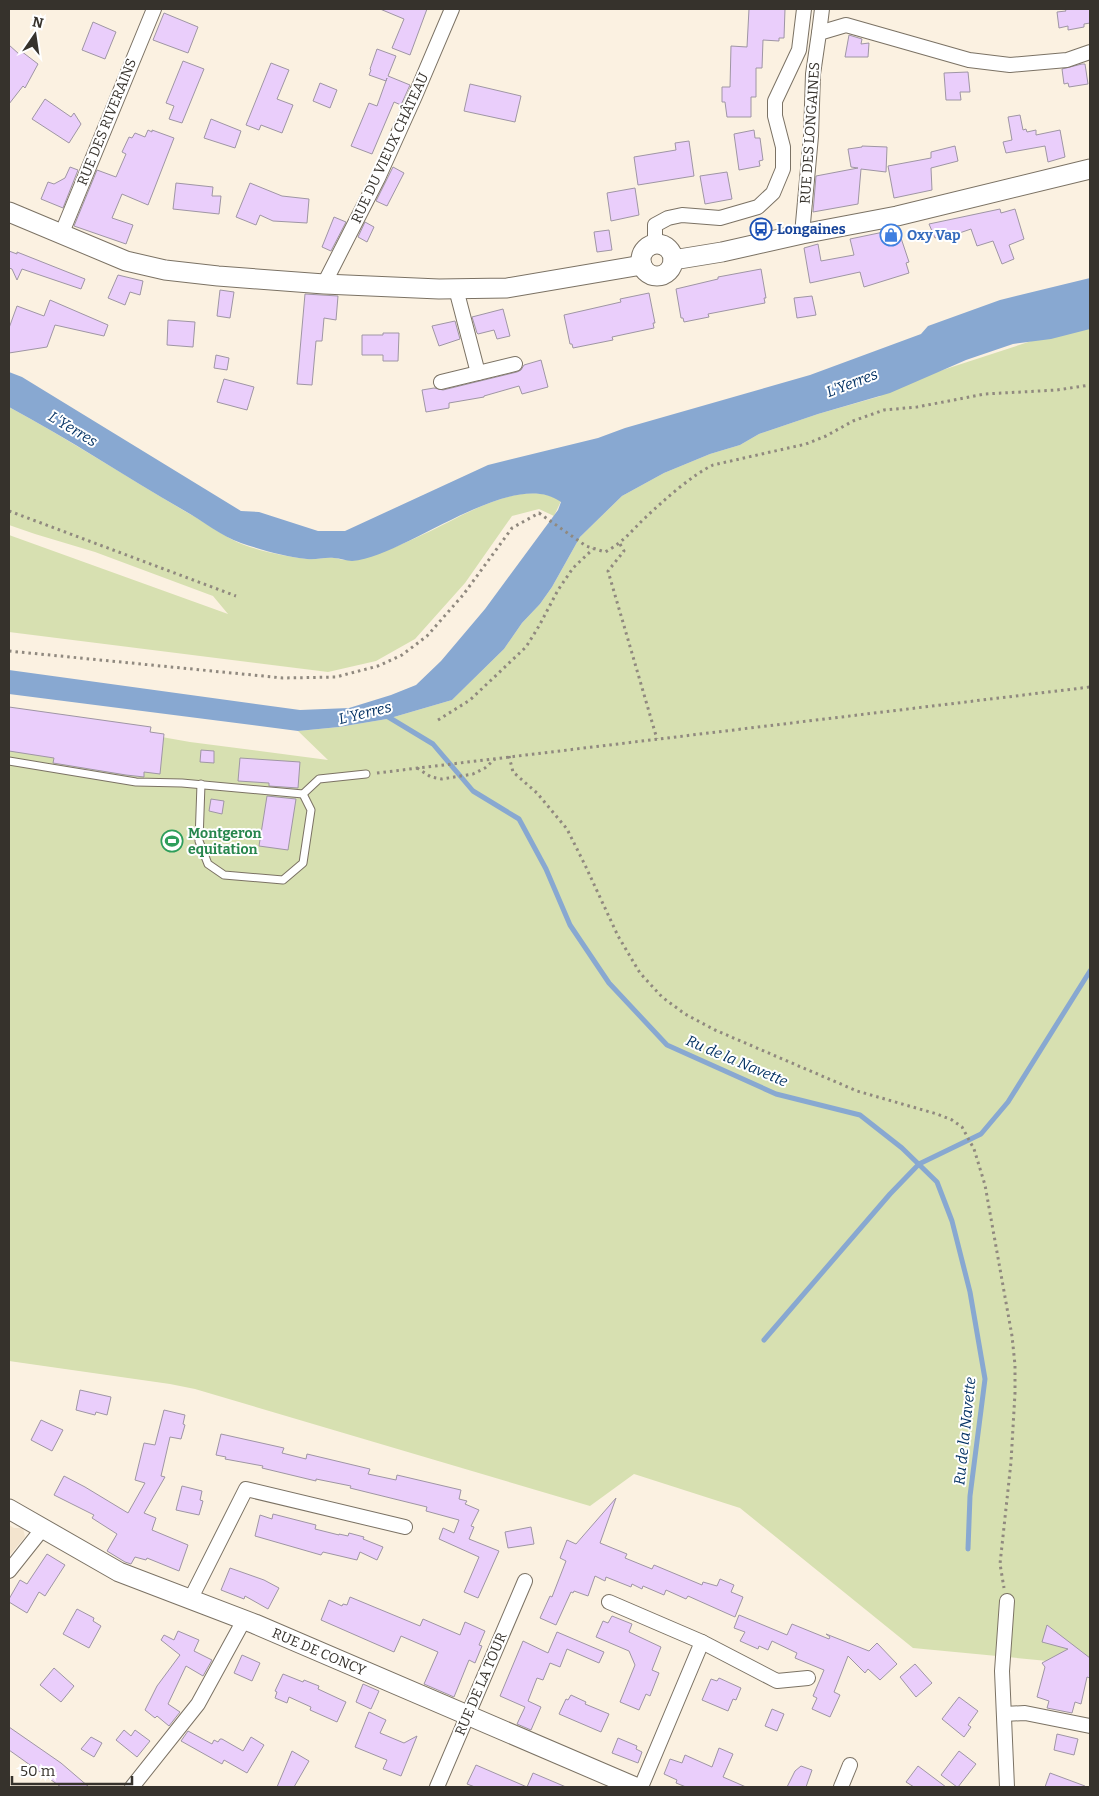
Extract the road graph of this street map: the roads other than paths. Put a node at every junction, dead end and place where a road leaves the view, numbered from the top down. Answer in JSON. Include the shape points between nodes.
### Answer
{"nodes":[{"id":1,"x":154,"y":9,"type":"edge"},
{"id":2,"x":452,"y":9,"type":"edge"},
{"id":3,"x":804,"y":9,"type":"edge"},
{"id":4,"x":822,"y":9,"type":"edge"},
{"id":5,"x":819,"y":32,"type":"junction"},
{"id":6,"x":1090,"y":52,"type":"edge"},
{"id":7,"x":1090,"y":169,"type":"edge"},
{"id":8,"x":9,"y":212,"type":"edge"},
{"id":9,"x":802,"y":234,"type":"junction"},
{"id":10,"x":61,"y":235,"type":"junction"},
{"id":11,"x":655,"y":245,"type":"junction"},
{"id":12,"x":673,"y":260,"type":"junction"},
{"id":13,"x":642,"y":265,"type":"junction"},
{"id":14,"x":324,"y":284,"type":"junction"},
{"id":15,"x":456,"y":289,"type":"junction"},
{"id":16,"x":515,"y":364,"type":"dead end"},
{"id":17,"x":478,"y":373,"type":"junction"},
{"id":18,"x":441,"y":382,"type":"dead end"},
{"id":19,"x":9,"y":760,"type":"edge"},
{"id":20,"x":366,"y":774,"type":"road end"},
{"id":21,"x":201,"y":784,"type":"junction"},
{"id":22,"x":303,"y":794,"type":"junction"},
{"id":23,"x":9,"y":1508,"type":"edge"},
{"id":24,"x":44,"y":1527,"type":"junction"},
{"id":25,"x":405,"y":1527,"type":"dead end"},
{"id":26,"x":9,"y":1571,"type":"edge"},
{"id":27,"x":525,"y":1581,"type":"dead end"},
{"id":28,"x":190,"y":1600,"type":"junction"},
{"id":29,"x":1007,"y":1601,"type":"road end"},
{"id":30,"x":609,"y":1602,"type":"dead end"},
{"id":31,"x":244,"y":1620,"type":"junction"},
{"id":32,"x":702,"y":1642,"type":"junction"},
{"id":33,"x":808,"y":1678,"type":"dead end"},
{"id":34,"x":1004,"y":1714,"type":"junction"},
{"id":35,"x":467,"y":1716,"type":"junction"},
{"id":36,"x":1090,"y":1726,"type":"edge"},
{"id":37,"x":850,"y":1765,"type":"dead end"},
{"id":38,"x":132,"y":1787,"type":"edge"},
{"id":39,"x":437,"y":1787,"type":"edge"},
{"id":40,"x":634,"y":1787,"type":"edge"},
{"id":41,"x":641,"y":1787,"type":"edge"},
{"id":42,"x":841,"y":1787,"type":"edge"},
{"id":43,"x":1008,"y":1787,"type":"edge"}],
"edges":[{"from":1,"to":10,"type":"street","name":"RUE DES RIVERAINS"},
{"from":2,"to":14,"type":"street","name":"RUE DU VIEUX CHÂTEAU","via":[[378,178]]},
{"from":3,"to":11,"type":"street","via":[[798,50],[775,101],[775,116],[783,147],[783,169],[773,193],[758,207],[720,218],[668,218],[656,225]]},
{"from":4,"to":5,"type":"street","name":"RUE DES LONGAINES"},
{"from":5,"to":6,"type":"street","via":[[846,25],[969,60],[1010,66],[1067,60]]},
{"from":5,"to":9,"type":"street","name":"RUE DES LONGAINES"},
{"from":7,"to":9,"type":"street","via":[[897,216]]},
{"from":8,"to":10,"type":"street"},
{"from":9,"to":12,"type":"street"},
{"from":10,"to":14,"type":"street","via":[[126,262],[165,270]]},
{"from":11,"to":12,"type":"street","via":[[665,247]]},
{"from":11,"to":13,"type":"street","via":[[642,254]]},
{"from":12,"to":13,"type":"street","via":[[670,270],[662,276],[652,275]]},
{"from":13,"to":15,"type":"street","via":[[507,288]]},
{"from":14,"to":15,"type":"street"},
{"from":15,"to":17,"type":"street"},
{"from":16,"to":17,"type":"street"},
{"from":17,"to":18,"type":"street"},
{"from":19,"to":21,"type":"lane","via":[[136,782]]},
{"from":20,"to":22,"type":"lane","via":[[319,780]]},
{"from":21,"to":22,"type":"lane"},
{"from":21,"to":22,"type":"lane","via":[[199,841],[208,864],[224,875],[283,880],[303,863],[311,810]]},
{"from":23,"to":24,"type":"street","name":"RUE DE CONCY"},
{"from":24,"to":26,"type":"street"},
{"from":24,"to":28,"type":"street","name":"RUE DE CONCY","via":[[119,1572]]},
{"from":25,"to":28,"type":"street","via":[[246,1489]]},
{"from":27,"to":35,"type":"street","name":"RUE DE LA TOUR"},
{"from":28,"to":31,"type":"street","name":"RUE DE CONCY"},
{"from":29,"to":34,"type":"street","via":[[1002,1671]]},
{"from":30,"to":32,"type":"street"},
{"from":31,"to":35,"type":"street","name":"RUE DE CONCY"},
{"from":31,"to":38,"type":"street","via":[[198,1704]]},
{"from":32,"to":33,"type":"street","via":[[777,1681]]},
{"from":32,"to":41,"type":"street"},
{"from":34,"to":36,"type":"street","via":[[1025,1713]]},
{"from":34,"to":43,"type":"street"},
{"from":35,"to":39,"type":"street","name":"RUE DE LA TOUR"},
{"from":35,"to":40,"type":"street","name":"RUE DE CONCY"},
{"from":37,"to":42,"type":"street"}]}
